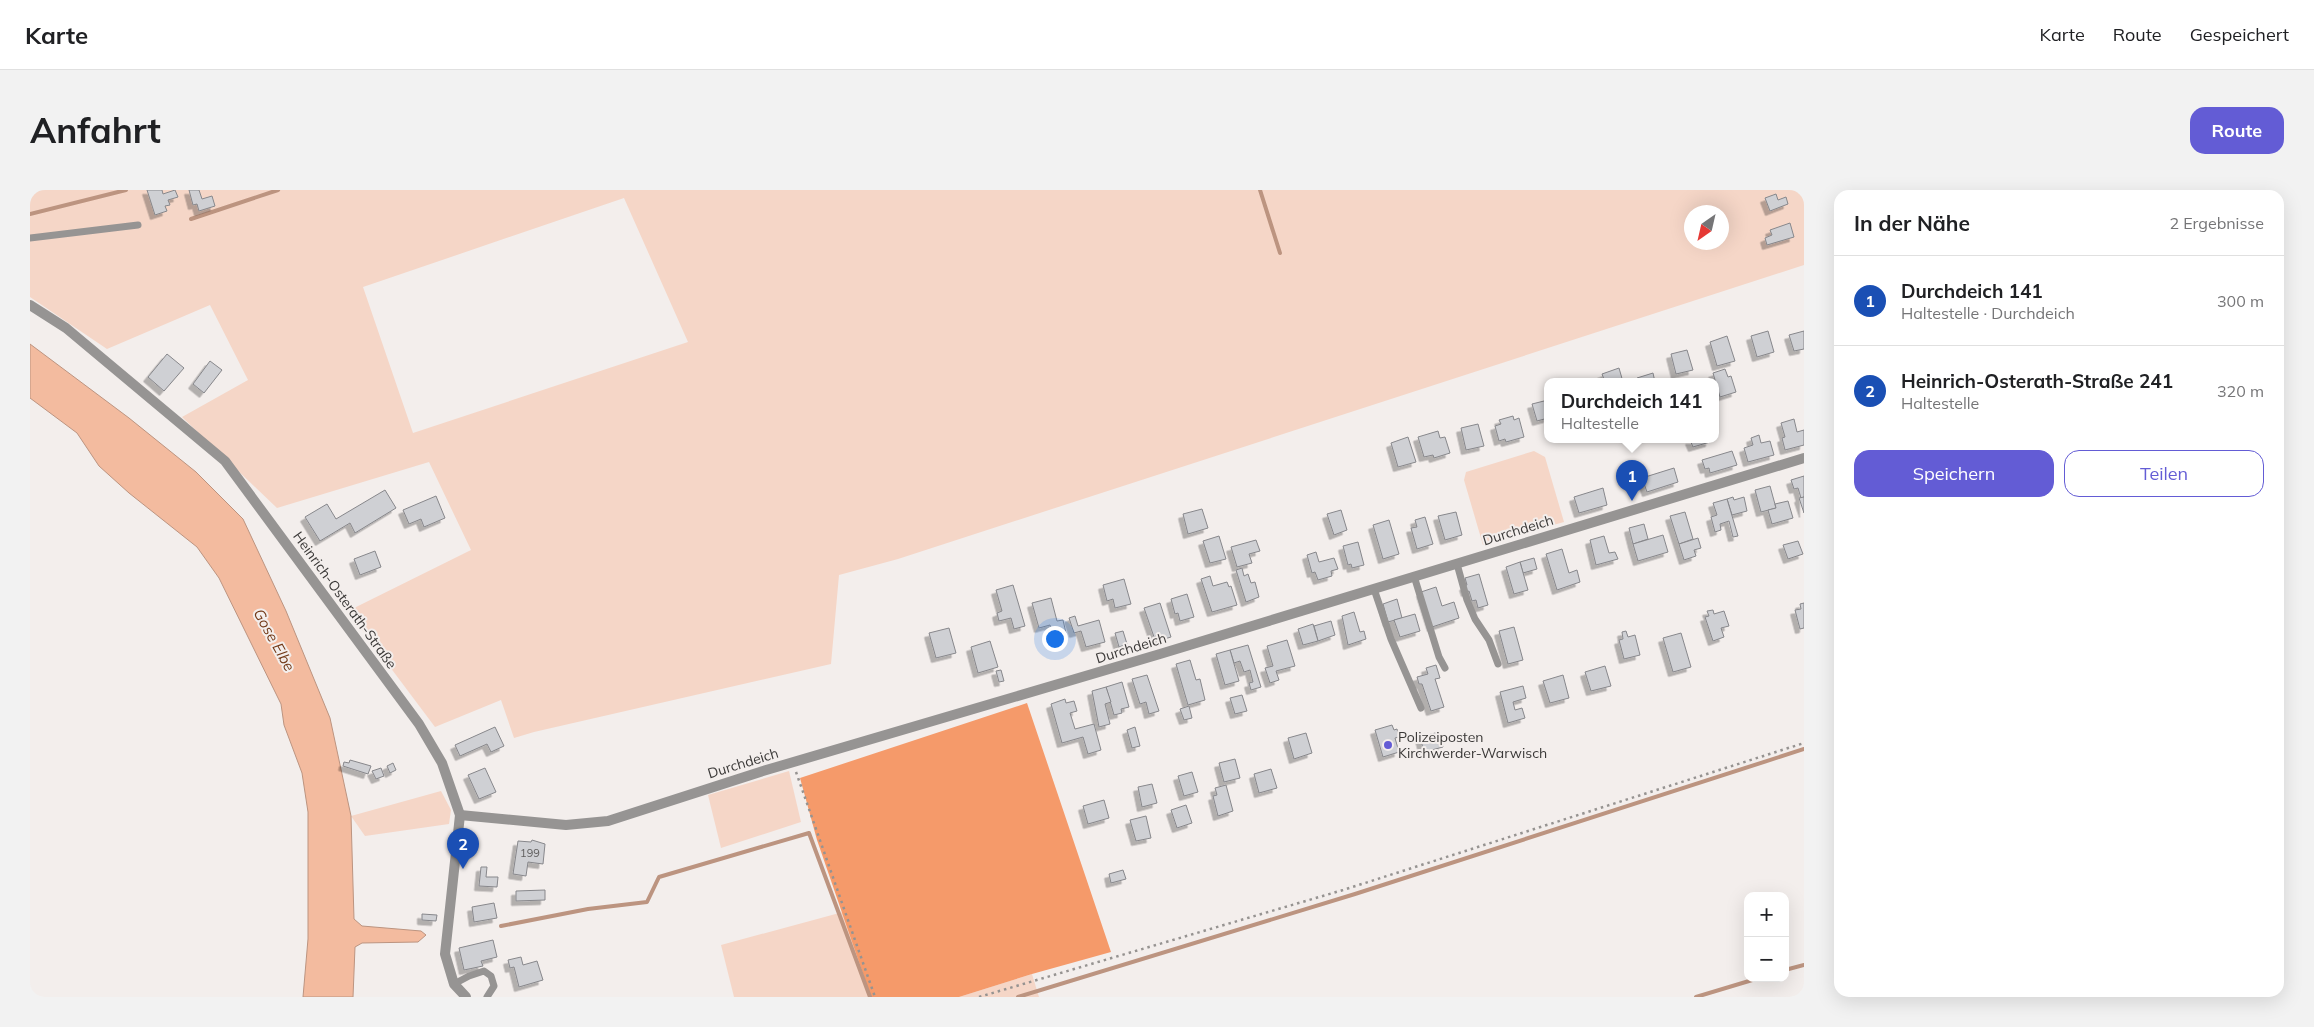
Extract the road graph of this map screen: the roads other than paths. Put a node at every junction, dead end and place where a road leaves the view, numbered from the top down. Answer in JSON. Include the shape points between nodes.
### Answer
{"nodes":[{"id":1,"x":138,"y":225,"type":"dead end"},
{"id":2,"x":30,"y":238,"type":"edge"},
{"id":3,"x":30,"y":305,"type":"edge"},
{"id":4,"x":1804,"y":458,"type":"edge"},
{"id":5,"x":1456,"y":564,"type":"junction"},
{"id":6,"x":1414,"y":576,"type":"junction"},
{"id":7,"x":1374,"y":588,"type":"junction"},
{"id":8,"x":1498,"y":664,"type":"dead end"},
{"id":9,"x":1445,"y":668,"type":"dead end"},
{"id":10,"x":1421,"y":708,"type":"dead end"},
{"id":11,"x":460,"y":815,"type":"junction"},
{"id":12,"x":454,"y":984,"type":"junction"},
{"id":13,"x":466,"y":997,"type":"edge"},
{"id":14,"x":487,"y":997,"type":"edge"}],
"edges":[{"from":1,"to":2,"type":"lane"},
{"from":3,"to":11,"type":"street","name":"Heinrich-Osterath-Straße","via":[[66,328],[225,461],[419,724],[442,763]]},
{"from":4,"to":5,"type":"street","name":"Durchdeich"},
{"from":5,"to":6,"type":"street","name":"Durchdeich"},
{"from":5,"to":8,"type":"lane","via":[[1466,600],[1489,640]]},
{"from":6,"to":7,"type":"street","name":"Durchdeich"},
{"from":6,"to":9,"type":"lane"},
{"from":7,"to":10,"type":"lane","via":[[1391,639]]},
{"from":7,"to":11,"type":"street","name":"Durchdeich","via":[[793,762],[608,821],[566,825]]},
{"from":11,"to":12,"type":"street","name":"Heinrich-Osterath-Straße","via":[[445,954]]},
{"from":12,"to":13,"type":"street","name":"Heinrich-Osterath-Straße"},
{"from":12,"to":14,"type":"lane","via":[[484,971],[491,976],[494,986]]}]}
